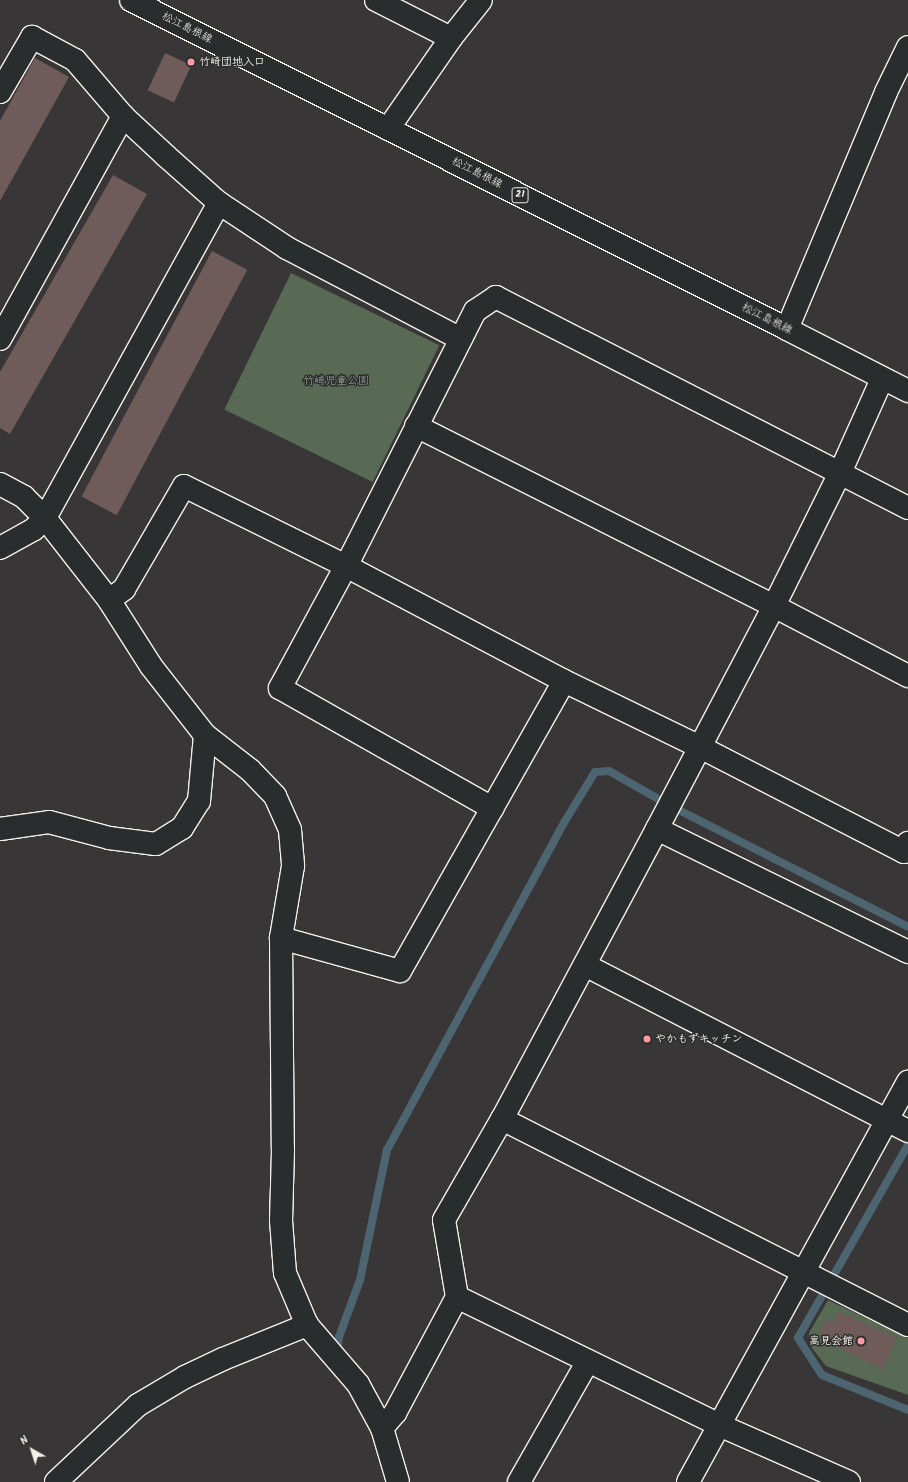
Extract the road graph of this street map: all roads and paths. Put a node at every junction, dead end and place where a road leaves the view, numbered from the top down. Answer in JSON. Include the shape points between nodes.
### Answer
{"nodes":[{"id":1,"x":131,"y":0,"type":"edge"},
{"id":2,"x":376,"y":0,"type":"edge"},
{"id":3,"x":481,"y":0,"type":"edge"},
{"id":4,"x":451,"y":38,"type":"junction"},
{"id":5,"x":908,"y":47,"type":"edge"},
{"id":6,"x":0,"y":92,"type":"edge"},
{"id":7,"x":123,"y":116,"type":"junction"},
{"id":8,"x":388,"y":129,"type":"junction"},
{"id":9,"x":219,"y":203,"type":"junction"},
{"id":10,"x":787,"y":329,"type":"junction"},
{"id":11,"x":461,"y":339,"type":"junction"},
{"id":12,"x":0,"y":340,"type":"edge"},
{"id":13,"x":882,"y":379,"type":"junction"},
{"id":14,"x":908,"y":391,"type":"edge"},
{"id":15,"x":416,"y":426,"type":"junction"},
{"id":16,"x":840,"y":473,"type":"junction"},
{"id":17,"x":0,"y":484,"type":"edge"},
{"id":18,"x":908,"y":508,"type":"edge"},
{"id":19,"x":45,"y":518,"type":"junction"},
{"id":20,"x":0,"y":548,"type":"edge"},
{"id":21,"x":346,"y":566,"type":"junction"},
{"id":22,"x":109,"y":600,"type":"junction"},
{"id":23,"x":774,"y":606,"type":"junction"},
{"id":24,"x":908,"y":676,"type":"edge"},
{"id":25,"x":564,"y":681,"type":"junction"},
{"id":26,"x":205,"y":735,"type":"junction"},
{"id":27,"x":700,"y":747,"type":"junction"},
{"id":28,"x":492,"y":808,"type":"junction"},
{"id":29,"x":0,"y":829,"type":"edge"},
{"id":30,"x":657,"y":829,"type":"junction"},
{"id":31,"x":908,"y":843,"type":"edge"},
{"id":32,"x":281,"y":938,"type":"junction"},
{"id":33,"x":908,"y":952,"type":"edge"},
{"id":34,"x":585,"y":965,"type":"junction"},
{"id":35,"x":908,"y":1082,"type":"edge"},
{"id":36,"x":502,"y":1119,"type":"junction"},
{"id":37,"x":900,"y":1126,"type":"edge"},
{"id":38,"x":820,"y":1280,"type":"junction"},
{"id":39,"x":457,"y":1297,"type":"junction"},
{"id":40,"x":307,"y":1325,"type":"junction"},
{"id":41,"x":908,"y":1325,"type":"edge"},
{"id":42,"x":588,"y":1361,"type":"junction"},
{"id":43,"x":719,"y":1425,"type":"junction"},
{"id":44,"x":382,"y":1428,"type":"junction"},
{"id":45,"x":56,"y":1482,"type":"edge"},
{"id":46,"x":398,"y":1482,"type":"edge"},
{"id":47,"x":519,"y":1482,"type":"edge"},
{"id":48,"x":688,"y":1482,"type":"edge"},
{"id":49,"x":849,"y":1482,"type":"edge"}],
"edges":[{"from":1,"to":8,"type":"street","name":"松江島根線","number":"21"},
{"from":2,"to":4,"type":"street"},
{"from":3,"to":4,"type":"street"},
{"from":4,"to":8,"type":"street"},
{"from":5,"to":10,"type":"street","via":[[886,92]]},
{"from":6,"to":7,"type":"street","via":[[32,37],[75,60]]},
{"from":7,"to":9,"type":"street"},
{"from":7,"to":12,"type":"street"},
{"from":8,"to":10,"type":"street","name":"松江島根線","number":"21"},
{"from":9,"to":11,"type":"street","via":[[287,248]]},
{"from":9,"to":19,"type":"street"},
{"from":10,"to":13,"type":"street","name":"松江島根線","number":"21"},
{"from":11,"to":15,"type":"street"},
{"from":11,"to":16,"type":"street","via":[[475,311],[496,297]]},
{"from":13,"to":14,"type":"street","name":"松江島根線","number":"21"},
{"from":13,"to":16,"type":"street"},
{"from":15,"to":21,"type":"street"},
{"from":15,"to":23,"type":"street"},
{"from":16,"to":18,"type":"street"},
{"from":16,"to":23,"type":"street"},
{"from":17,"to":19,"type":"street","via":[[24,497]]},
{"from":19,"to":20,"type":"street","via":[[34,529]]},
{"from":19,"to":22,"type":"street"},
{"from":21,"to":22,"type":"street","via":[[184,486],[124,589]]},
{"from":21,"to":25,"type":"street"},
{"from":21,"to":28,"type":"street","via":[[280,688]]},
{"from":22,"to":26,"type":"street","via":[[151,666]]},
{"from":23,"to":24,"type":"street"},
{"from":23,"to":27,"type":"street"},
{"from":25,"to":27,"type":"street"},
{"from":25,"to":28,"type":"street"},
{"from":26,"to":29,"type":"street","via":[[199,801],[182,828],[156,844],[109,838],[49,822]]},
{"from":26,"to":32,"type":"street","via":[[250,770],[275,796],[290,830],[293,866]]},
{"from":27,"to":30,"type":"street"},
{"from":27,"to":31,"type":"street","via":[[904,852]]},
{"from":28,"to":32,"type":"street","via":[[400,971]]},
{"from":30,"to":33,"type":"street"},
{"from":30,"to":34,"type":"street"},
{"from":32,"to":40,"type":"street","via":[[282,1235],[285,1274]]},
{"from":34,"to":36,"type":"street"},
{"from":34,"to":37,"type":"street"},
{"from":35,"to":37,"type":"street"},
{"from":36,"to":38,"type":"street"},
{"from":36,"to":39,"type":"street","via":[[444,1220]]},
{"from":37,"to":38,"type":"street"},
{"from":38,"to":41,"type":"street"},
{"from":38,"to":43,"type":"street"},
{"from":39,"to":42,"type":"street"},
{"from":39,"to":44,"type":"street","via":[[395,1413]]},
{"from":40,"to":44,"type":"street","via":[[358,1384]]},
{"from":40,"to":45,"type":"street","via":[[223,1359],[185,1377],[138,1405]]},
{"from":42,"to":43,"type":"street"},
{"from":42,"to":47,"type":"street"},
{"from":43,"to":48,"type":"street"},
{"from":43,"to":49,"type":"street"},
{"from":44,"to":46,"type":"street"}]}
